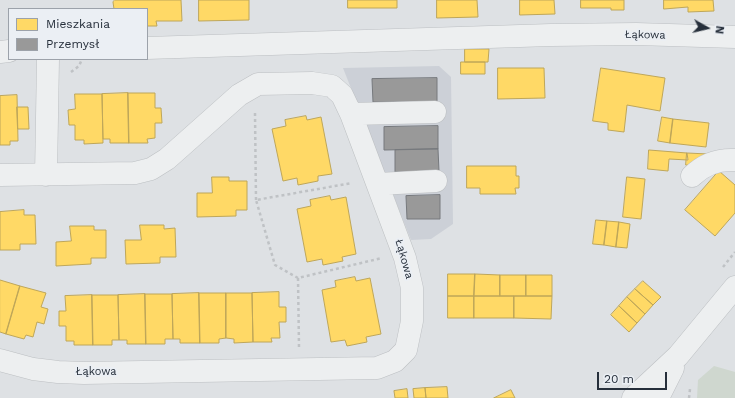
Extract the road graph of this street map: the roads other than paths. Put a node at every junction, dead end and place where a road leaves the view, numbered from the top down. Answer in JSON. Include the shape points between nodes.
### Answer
{"nodes":[{"id":1,"x":735,"y":37,"type":"edge"},
{"id":2,"x":148,"y":48,"type":"edge"},
{"id":3,"x":48,"y":60,"type":"edge"},
{"id":4,"x":436,"y":112,"type":"dead end"},
{"id":5,"x":351,"y":114,"type":"junction"},
{"id":6,"x":735,"y":160,"type":"edge"},
{"id":7,"x":46,"y":175,"type":"junction"},
{"id":8,"x":0,"y":176,"type":"edge"},
{"id":9,"x":692,"y":176,"type":"dead end"},
{"id":10,"x":436,"y":181,"type":"dead end"},
{"id":11,"x":378,"y":184,"type":"junction"},
{"id":12,"x":735,"y":287,"type":"edge"},
{"id":13,"x":678,"y":356,"type":"junction"},
{"id":14,"x":0,"y":360,"type":"edge"},
{"id":15,"x":659,"y":397,"type":"edge"},
{"id":16,"x":633,"y":398,"type":"edge"}],
"edges":[{"from":1,"to":2,"type":"street","name":"Łąkowa","via":[[551,35]]},
{"from":3,"to":7,"type":"street"},
{"from":4,"to":5,"type":"street"},
{"from":5,"to":7,"type":"street","name":"Łąkowa","via":[[342,95],[332,86],[312,83],[258,84],[239,95],[167,159],[151,169],[135,173]]},
{"from":5,"to":11,"type":"street","name":"Łąkowa"},
{"from":6,"to":9,"type":"street","via":[[710,163]]},
{"from":7,"to":8,"type":"street","name":"Łąkowa"},
{"from":10,"to":11,"type":"street"},
{"from":11,"to":14,"type":"street","name":"Łąkowa","via":[[405,258],[412,288],[412,321],[406,350],[395,361],[377,368],[84,373],[33,369]]},
{"from":12,"to":13,"type":"street"},
{"from":13,"to":15,"type":"street"},
{"from":13,"to":16,"type":"street"}]}
